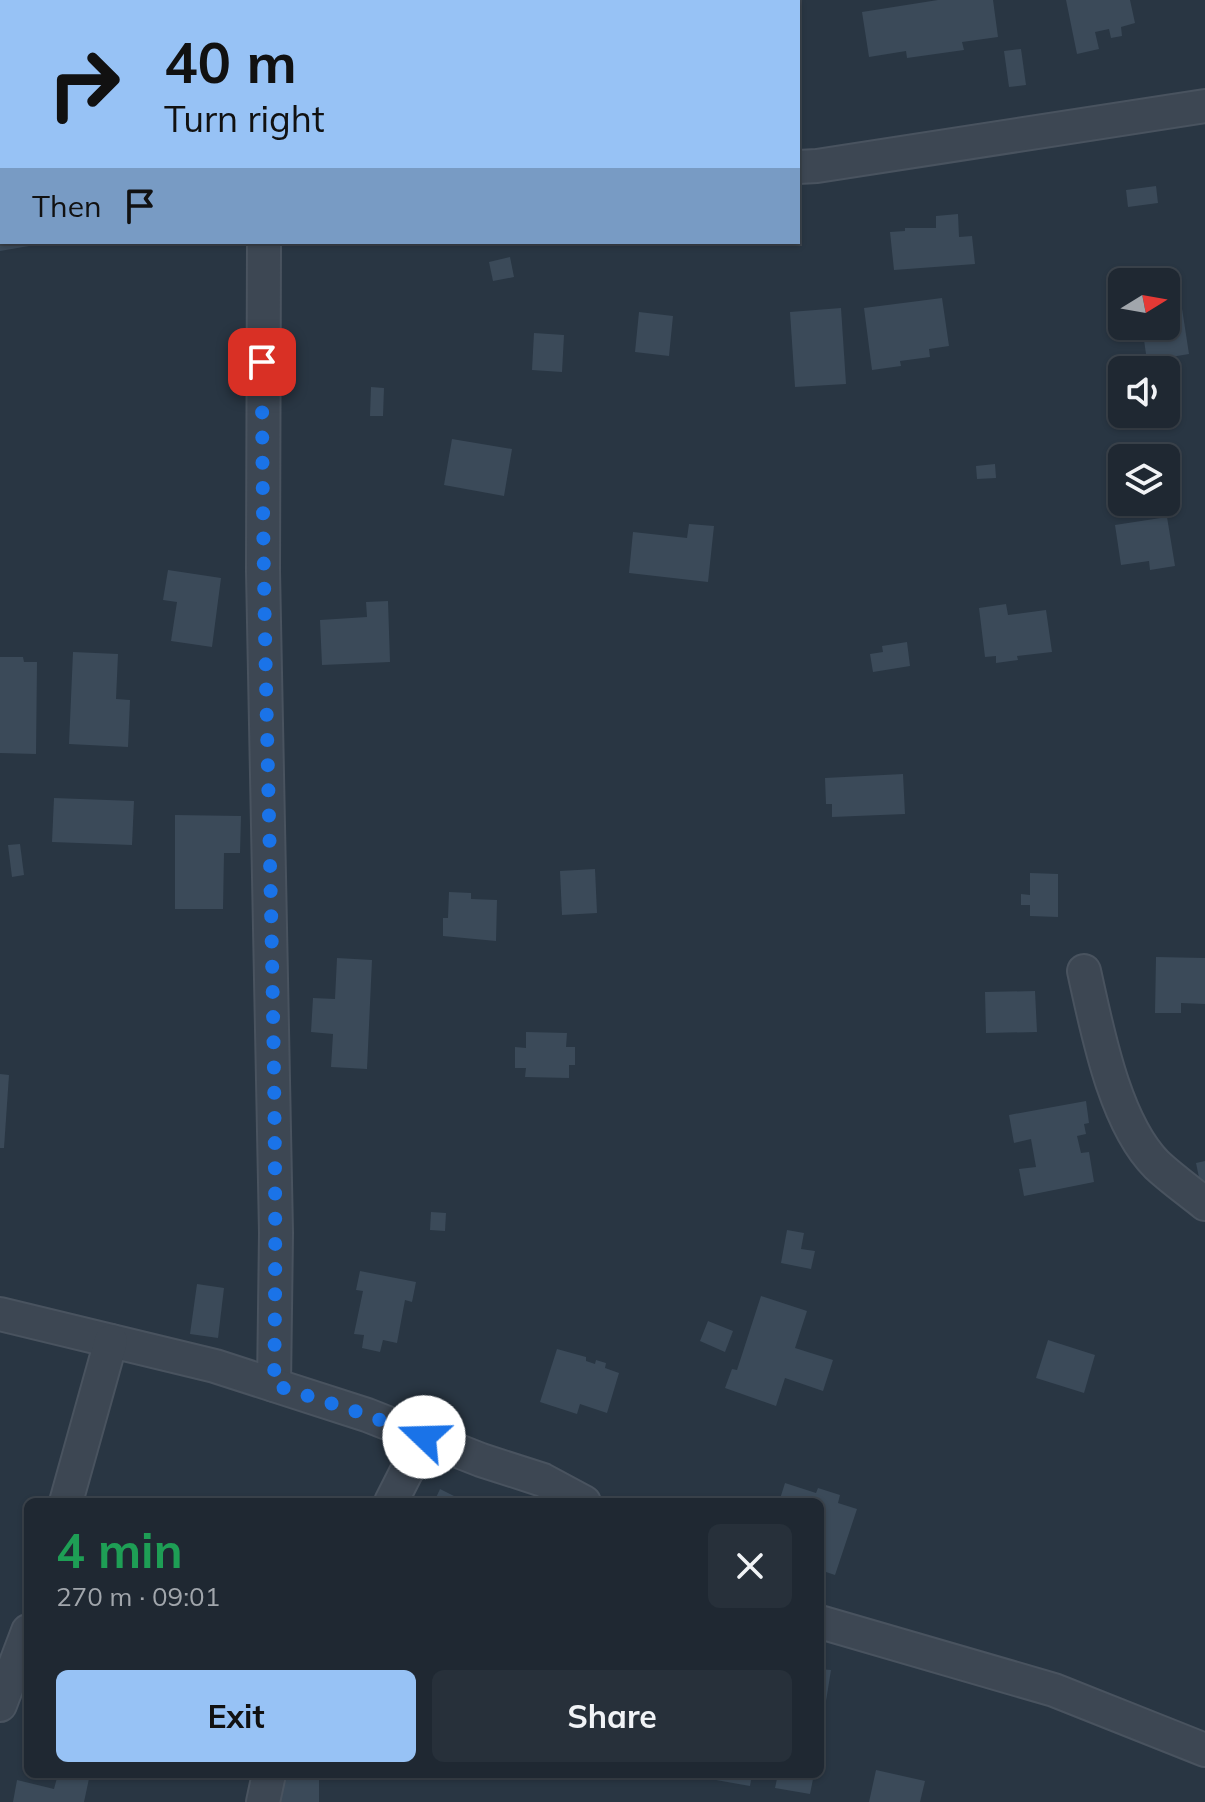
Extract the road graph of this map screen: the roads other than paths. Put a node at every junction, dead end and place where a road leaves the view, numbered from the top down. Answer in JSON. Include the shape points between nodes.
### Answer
{"nodes":[{"id":1,"x":1205,"y":106,"type":"edge"},
{"id":2,"x":800,"y":167,"type":"edge"},
{"id":3,"x":264,"y":244,"type":"edge"},
{"id":4,"x":1084,"y":971,"type":"dead end"},
{"id":5,"x":1205,"y":1204,"type":"edge"},
{"id":6,"x":0,"y":1314,"type":"edge"},
{"id":7,"x":111,"y":1341,"type":"junction"},
{"id":8,"x":274,"y":1385,"type":"junction"},
{"id":9,"x":424,"y":1437,"type":"junction"},
{"id":10,"x":67,"y":1498,"type":"edge"},
{"id":11,"x":393,"y":1498,"type":"edge"},
{"id":12,"x":577,"y":1498,"type":"edge"},
{"id":13,"x":824,"y":1623,"type":"edge"},
{"id":14,"x":24,"y":1642,"type":"edge"},
{"id":15,"x":0,"y":1705,"type":"edge"},
{"id":16,"x":1205,"y":1750,"type":"edge"},
{"id":17,"x":268,"y":1778,"type":"edge"},
{"id":18,"x":263,"y":1802,"type":"edge"}],
"edges":[{"from":1,"to":2,"type":"street"},
{"from":3,"to":8,"type":"street","via":[[262,556],[276,1233]]},
{"from":4,"to":5,"type":"street","via":[[1104,1058],[1133,1132],[1156,1164]]},
{"from":6,"to":7,"type":"street"},
{"from":7,"to":8,"type":"street"},
{"from":7,"to":10,"type":"street"},
{"from":8,"to":9,"type":"street"},
{"from":9,"to":11,"type":"street"},
{"from":9,"to":12,"type":"street","via":[[543,1480]]},
{"from":13,"to":16,"type":"street","via":[[1054,1690]]},
{"from":14,"to":15,"type":"street"},
{"from":17,"to":18,"type":"street"}]}
